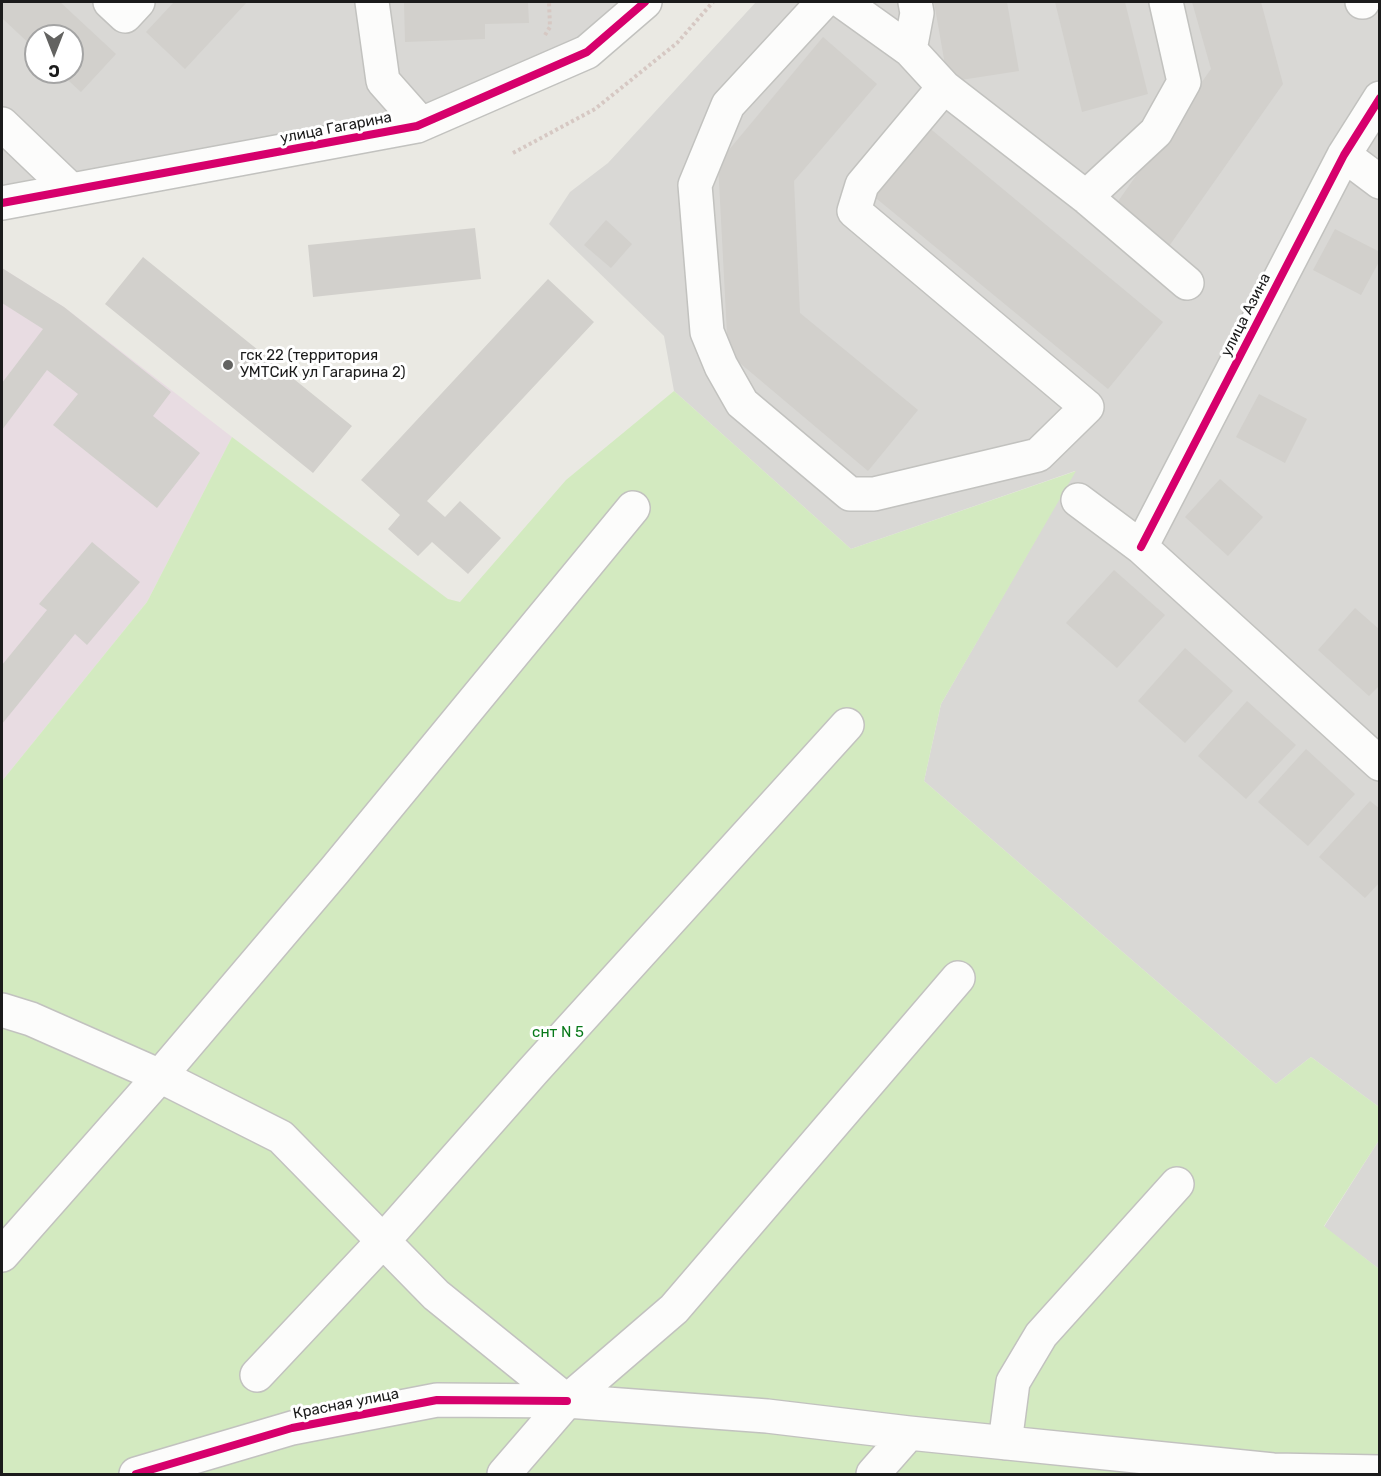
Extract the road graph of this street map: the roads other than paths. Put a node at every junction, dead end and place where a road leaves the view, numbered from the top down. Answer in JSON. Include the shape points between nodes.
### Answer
{"nodes":[{"id":1,"x":110,"y":2,"type":"edge"},
{"id":2,"x":138,"y":2,"type":"edge"},
{"id":3,"x":372,"y":2,"type":"edge"},
{"id":4,"x":645,"y":2,"type":"edge"},
{"id":5,"x":824,"y":2,"type":"edge"},
{"id":6,"x":843,"y":2,"type":"edge"},
{"id":7,"x":915,"y":2,"type":"edge"},
{"id":8,"x":1166,"y":2,"type":"edge"},
{"id":9,"x":910,"y":50,"type":"junction"},
{"id":10,"x":944,"y":87,"type":"junction"},
{"id":11,"x":1380,"y":98,"type":"edge"},
{"id":12,"x":2,"y":124,"type":"edge"},
{"id":13,"x":417,"y":126,"type":"junction"},
{"id":14,"x":1344,"y":155,"type":"junction"},
{"id":15,"x":1380,"y":182,"type":"edge"},
{"id":16,"x":71,"y":190,"type":"junction"},
{"id":17,"x":1086,"y":197,"type":"junction"},
{"id":18,"x":2,"y":203,"type":"edge"},
{"id":19,"x":1187,"y":283,"type":"dead end"},
{"id":20,"x":1078,"y":500,"type":"dead end"},
{"id":21,"x":633,"y":508,"type":"dead end"},
{"id":22,"x":1141,"y":547,"type":"junction"},
{"id":23,"x":847,"y":725,"type":"dead end"},
{"id":24,"x":1380,"y":764,"type":"edge"},
{"id":25,"x":958,"y":978,"type":"dead end"},
{"id":26,"x":2,"y":1010,"type":"edge"},
{"id":27,"x":160,"y":1076,"type":"junction"},
{"id":28,"x":1176,"y":1184,"type":"dead end"},
{"id":29,"x":383,"y":1241,"type":"junction"},
{"id":30,"x":2,"y":1255,"type":"edge"},
{"id":31,"x":257,"y":1375,"type":"dead end"},
{"id":32,"x":567,"y":1401,"type":"junction"},
{"id":33,"x":909,"y":1433,"type":"junction"},
{"id":34,"x":1005,"y":1443,"type":"junction"},
{"id":35,"x":1271,"y":1472,"type":"edge"},
{"id":36,"x":1380,"y":1472,"type":"edge"},
{"id":37,"x":136,"y":1474,"type":"edge"},
{"id":38,"x":504,"y":1474,"type":"edge"},
{"id":39,"x":873,"y":1474,"type":"edge"}],
"edges":[{"from":1,"to":2,"type":"street","via":[[125,16]]},
{"from":3,"to":13,"type":"street","via":[[383,81],[414,116]]},
{"from":4,"to":13,"type":"street","name":"улица Гагарина","via":[[587,52]]},
{"from":5,"to":10,"type":"street","via":[[728,105],[695,185],[707,332],[721,366],[742,403],[850,494],[874,494],[1038,455],[1087,407],[855,211],[862,185]]},
{"from":6,"to":9,"type":"street"},
{"from":7,"to":9,"type":"street","via":[[917,13]]},
{"from":8,"to":17,"type":"street","via":[[1184,82],[1156,132]]},
{"from":9,"to":10,"type":"street"},
{"from":10,"to":17,"type":"street"},
{"from":11,"to":14,"type":"street","name":"улица Азина"},
{"from":12,"to":16,"type":"street"},
{"from":13,"to":16,"type":"street","name":"улица Гагарина"},
{"from":14,"to":15,"type":"street"},
{"from":14,"to":22,"type":"street","name":"улица Азина"},
{"from":16,"to":18,"type":"street","name":"улица Гагарина"},
{"from":17,"to":19,"type":"street"},
{"from":20,"to":22,"type":"street"},
{"from":21,"to":27,"type":"street"},
{"from":22,"to":24,"type":"street"},
{"from":23,"to":29,"type":"street"},
{"from":25,"to":32,"type":"street","via":[[674,1309]]},
{"from":26,"to":27,"type":"street"},
{"from":27,"to":29,"type":"street","via":[[281,1137]]},
{"from":27,"to":30,"type":"street"},
{"from":28,"to":34,"type":"street","via":[[1041,1335],[1013,1383]]},
{"from":29,"to":31,"type":"street"},
{"from":29,"to":32,"type":"street","via":[[436,1294]]},
{"from":32,"to":33,"type":"street","name":"Красная улица","via":[[767,1416]]},
{"from":32,"to":37,"type":"street","name":"Красная улица","via":[[437,1400],[292,1428]]},
{"from":32,"to":38,"type":"street"},
{"from":33,"to":34,"type":"street","name":"Красная улица"},
{"from":33,"to":39,"type":"street"},
{"from":34,"to":35,"type":"street","name":"Красная улица"},
{"from":35,"to":36,"type":"street","name":"Красная улица"}]}
